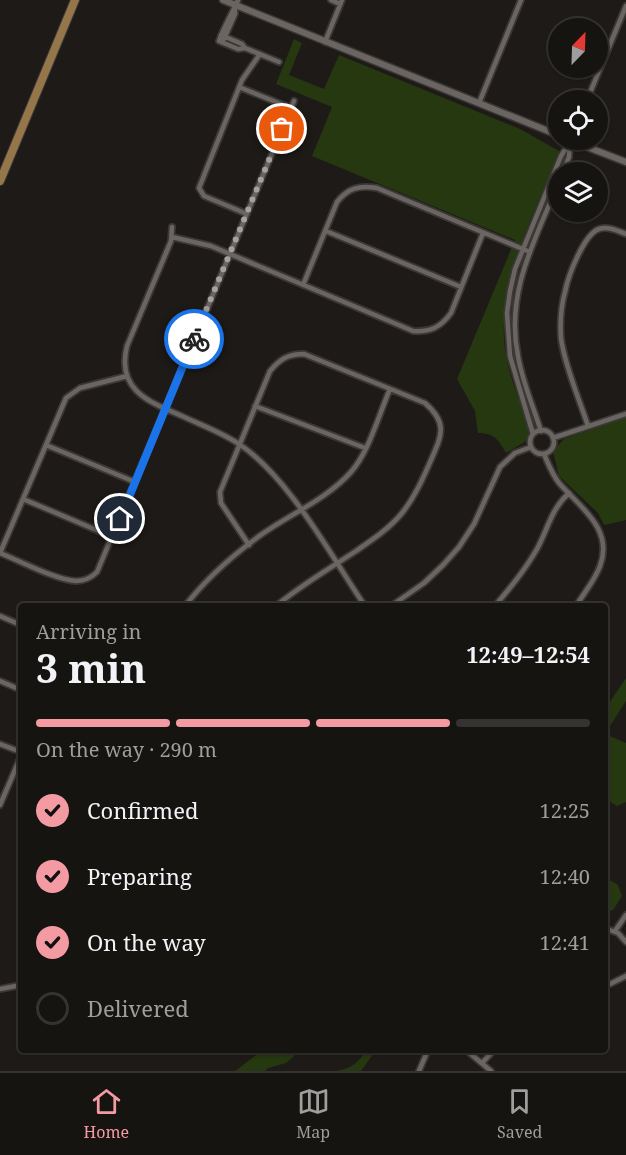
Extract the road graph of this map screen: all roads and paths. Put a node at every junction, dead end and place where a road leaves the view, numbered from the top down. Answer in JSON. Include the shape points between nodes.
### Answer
{"nodes":[{"id":1,"x":75,"y":0,"type":"edge"},
{"id":2,"x":223,"y":0,"type":"edge"},
{"id":3,"x":331,"y":0,"type":"edge"},
{"id":4,"x":521,"y":0,"type":"edge"},
{"id":5,"x":341,"y":2,"type":"edge"},
{"id":6,"x":236,"y":3,"type":"edge"},
{"id":7,"x":626,"y":6,"type":"edge"},
{"id":8,"x":223,"y":36,"type":"junction"},
{"id":9,"x":325,"y":42,"type":"junction"},
{"id":10,"x":245,"y":48,"type":"junction"},
{"id":11,"x":260,"y":54,"type":"junction"},
{"id":12,"x":279,"y":62,"type":"dead end"},
{"id":13,"x":239,"y":87,"type":"junction"},
{"id":14,"x":591,"y":90,"type":"edge"},
{"id":15,"x":294,"y":101,"type":"dead end"},
{"id":16,"x":479,"y":103,"type":"junction"},
{"id":17,"x":291,"y":108,"type":"junction"},
{"id":18,"x":548,"y":131,"type":"edge"},
{"id":19,"x":564,"y":150,"type":"edge"},
{"id":20,"x":595,"y":150,"type":"edge"},
{"id":21,"x":626,"y":162,"type":"edge"},
{"id":22,"x":0,"y":181,"type":"edge"},
{"id":23,"x":548,"y":208,"type":"edge"},
{"id":24,"x":247,"y":214,"type":"junction"},
{"id":25,"x":172,"y":227,"type":"dead end"},
{"id":26,"x":326,"y":231,"type":"junction"},
{"id":27,"x":483,"y":233,"type":"junction"},
{"id":28,"x":626,"y":234,"type":"edge"},
{"id":29,"x":172,"y":237,"type":"junction"},
{"id":30,"x":524,"y":250,"type":"junction"},
{"id":31,"x":530,"y":252,"type":"junction"},
{"id":32,"x":230,"y":254,"type":"junction"},
{"id":33,"x":303,"y":285,"type":"junction"},
{"id":34,"x":461,"y":287,"type":"junction"},
{"id":35,"x":127,"y":376,"type":"junction"},
{"id":36,"x":390,"y":389,"type":"junction"},
{"id":37,"x":255,"y":406,"type":"junction"},
{"id":38,"x":165,"y":409,"type":"junction"},
{"id":39,"x":626,"y":414,"type":"edge"},
{"id":40,"x":588,"y":426,"type":"junction"},
{"id":41,"x":541,"y":431,"type":"junction"},
{"id":42,"x":533,"y":434,"type":"junction"},
{"id":43,"x":553,"y":438,"type":"junction"},
{"id":44,"x":240,"y":444,"type":"junction"},
{"id":45,"x":46,"y":445,"type":"junction"},
{"id":46,"x":531,"y":447,"type":"junction"},
{"id":47,"x":365,"y":448,"type":"junction"},
{"id":48,"x":544,"y":454,"type":"junction"},
{"id":49,"x":135,"y":482,"type":"junction"},
{"id":50,"x":569,"y":493,"type":"junction"},
{"id":51,"x":23,"y":499,"type":"junction"},
{"id":52,"x":301,"y":510,"type":"junction"},
{"id":53,"x":113,"y":537,"type":"junction"},
{"id":54,"x":249,"y":545,"type":"junction"},
{"id":55,"x":336,"y":564,"type":"junction"},
{"id":56,"x":188,"y":603,"type":"edge"},
{"id":57,"x":280,"y":603,"type":"edge"},
{"id":58,"x":363,"y":603,"type":"edge"},
{"id":59,"x":395,"y":603,"type":"edge"},
{"id":60,"x":498,"y":603,"type":"edge"},
{"id":61,"x":578,"y":603,"type":"edge"},
{"id":62,"x":0,"y":616,"type":"edge"},
{"id":63,"x":18,"y":624,"type":"edge"},
{"id":64,"x":0,"y":681,"type":"edge"},
{"id":65,"x":18,"y":689,"type":"edge"},
{"id":66,"x":0,"y":744,"type":"edge"},
{"id":67,"x":18,"y":753,"type":"edge"},
{"id":68,"x":18,"y":761,"type":"edge"},
{"id":69,"x":0,"y":805,"type":"edge"},
{"id":70,"x":626,"y":915,"type":"edge"},
{"id":71,"x":610,"y":929,"type":"edge"},
{"id":72,"x":626,"y":942,"type":"edge"},
{"id":73,"x":626,"y":976,"type":"edge"},
{"id":74,"x":608,"y":985,"type":"edge"},
{"id":75,"x":18,"y":986,"type":"edge"},
{"id":76,"x":1,"y":989,"type":"edge"},
{"id":77,"x":427,"y":1053,"type":"edge"},
{"id":78,"x":470,"y":1053,"type":"edge"},
{"id":79,"x":491,"y":1053,"type":"edge"},
{"id":80,"x":482,"y":1063,"type":"junction"},
{"id":81,"x":418,"y":1071,"type":"edge"},
{"id":82,"x":491,"y":1071,"type":"edge"}],
"edges":[{"from":1,"to":22,"type":"main road"},
{"from":2,"to":6,"type":"street"},
{"from":3,"to":5,"type":"street"},
{"from":4,"to":16,"type":"street"},
{"from":5,"to":9,"type":"street"},
{"from":6,"to":8,"type":"street"},
{"from":6,"to":9,"type":"street"},
{"from":7,"to":14,"type":"street"},
{"from":8,"to":10,"type":"street"},
{"from":8,"to":10,"type":"street","via":[[219,41],[240,50]]},
{"from":9,"to":16,"type":"street"},
{"from":10,"to":11,"type":"street"},
{"from":11,"to":12,"type":"street"},
{"from":11,"to":13,"type":"street"},
{"from":13,"to":17,"type":"street"},
{"from":13,"to":24,"type":"street","via":[[200,192]]},
{"from":15,"to":17,"type":"street"},
{"from":16,"to":18,"type":"street"},
{"from":17,"to":24,"type":"street"},
{"from":19,"to":30,"type":"street"},
{"from":20,"to":21,"type":"street"},
{"from":23,"to":31,"type":"street"},
{"from":24,"to":32,"type":"street"},
{"from":25,"to":29,"type":"street"},
{"from":26,"to":27,"type":"street","via":[[345,193],[367,186]]},
{"from":26,"to":33,"type":"street"},
{"from":26,"to":34,"type":"street"},
{"from":27,"to":30,"type":"street"},
{"from":27,"to":34,"type":"street"},
{"from":28,"to":40,"type":"street","via":[[611,228],[593,232],[584,243],[565,291],[561,339]]},
{"from":29,"to":32,"type":"street","via":[[207,244]]},
{"from":29,"to":35,"type":"street","via":[[127,346]]},
{"from":30,"to":31,"type":"street"},
{"from":30,"to":42,"type":"street","via":[[510,291],[508,334],[510,356]]},
{"from":31,"to":41,"type":"street","via":[[520,276],[515,334],[522,375]]},
{"from":32,"to":33,"type":"street"},
{"from":32,"to":38,"type":"street"},
{"from":33,"to":34,"type":"street","via":[[413,331],[426,332],[444,322]]},
{"from":35,"to":38,"type":"street","via":[[142,397]]},
{"from":35,"to":45,"type":"street","via":[[70,394]]},
{"from":36,"to":37,"type":"street","via":[[304,354],[294,354],[285,356],[270,371]]},
{"from":36,"to":47,"type":"street"},
{"from":36,"to":55,"type":"street","via":[[433,410],[439,418],[441,438],[402,513],[380,535]]},
{"from":37,"to":44,"type":"street"},
{"from":37,"to":47,"type":"street"},
{"from":38,"to":44,"type":"street"},
{"from":38,"to":49,"type":"street"},
{"from":39,"to":40,"type":"street"},
{"from":40,"to":43,"type":"street"},
{"from":41,"to":42,"type":"street"},
{"from":41,"to":43,"type":"street"},
{"from":42,"to":46,"type":"street"},
{"from":43,"to":48,"type":"street","via":[[553,446]]},
{"from":44,"to":52,"type":"street","via":[[275,475]]},
{"from":44,"to":54,"type":"street","via":[[220,492],[221,503]]},
{"from":45,"to":49,"type":"street"},
{"from":45,"to":51,"type":"street"},
{"from":46,"to":48,"type":"street"},
{"from":46,"to":59,"type":"street","via":[[515,453],[500,467],[474,524],[443,566]]},
{"from":47,"to":52,"type":"street","via":[[340,483]]},
{"from":48,"to":50,"type":"street","via":[[557,480]]},
{"from":49,"to":53,"type":"street"},
{"from":50,"to":60,"type":"street","via":[[553,512],[519,578]]},
{"from":50,"to":61,"type":"street","via":[[591,516],[604,548],[600,565]]},
{"from":51,"to":53,"type":"street"},
{"from":51,"to":53,"type":"street","via":[[0,553],[64,579],[85,580],[97,572]]},
{"from":52,"to":54,"type":"street"},
{"from":52,"to":55,"type":"street"},
{"from":54,"to":56,"type":"street"},
{"from":55,"to":57,"type":"street"},
{"from":55,"to":58,"type":"street"},
{"from":62,"to":63,"type":"street"},
{"from":64,"to":65,"type":"street"},
{"from":66,"to":67,"type":"street"},
{"from":68,"to":69,"type":"street"},
{"from":70,"to":71,"type":"street"},
{"from":71,"to":72,"type":"street"},
{"from":73,"to":74,"type":"street"},
{"from":75,"to":76,"type":"street"},
{"from":77,"to":81,"type":"street"},
{"from":78,"to":80,"type":"street"},
{"from":79,"to":80,"type":"street"},
{"from":80,"to":82,"type":"street"}]}
